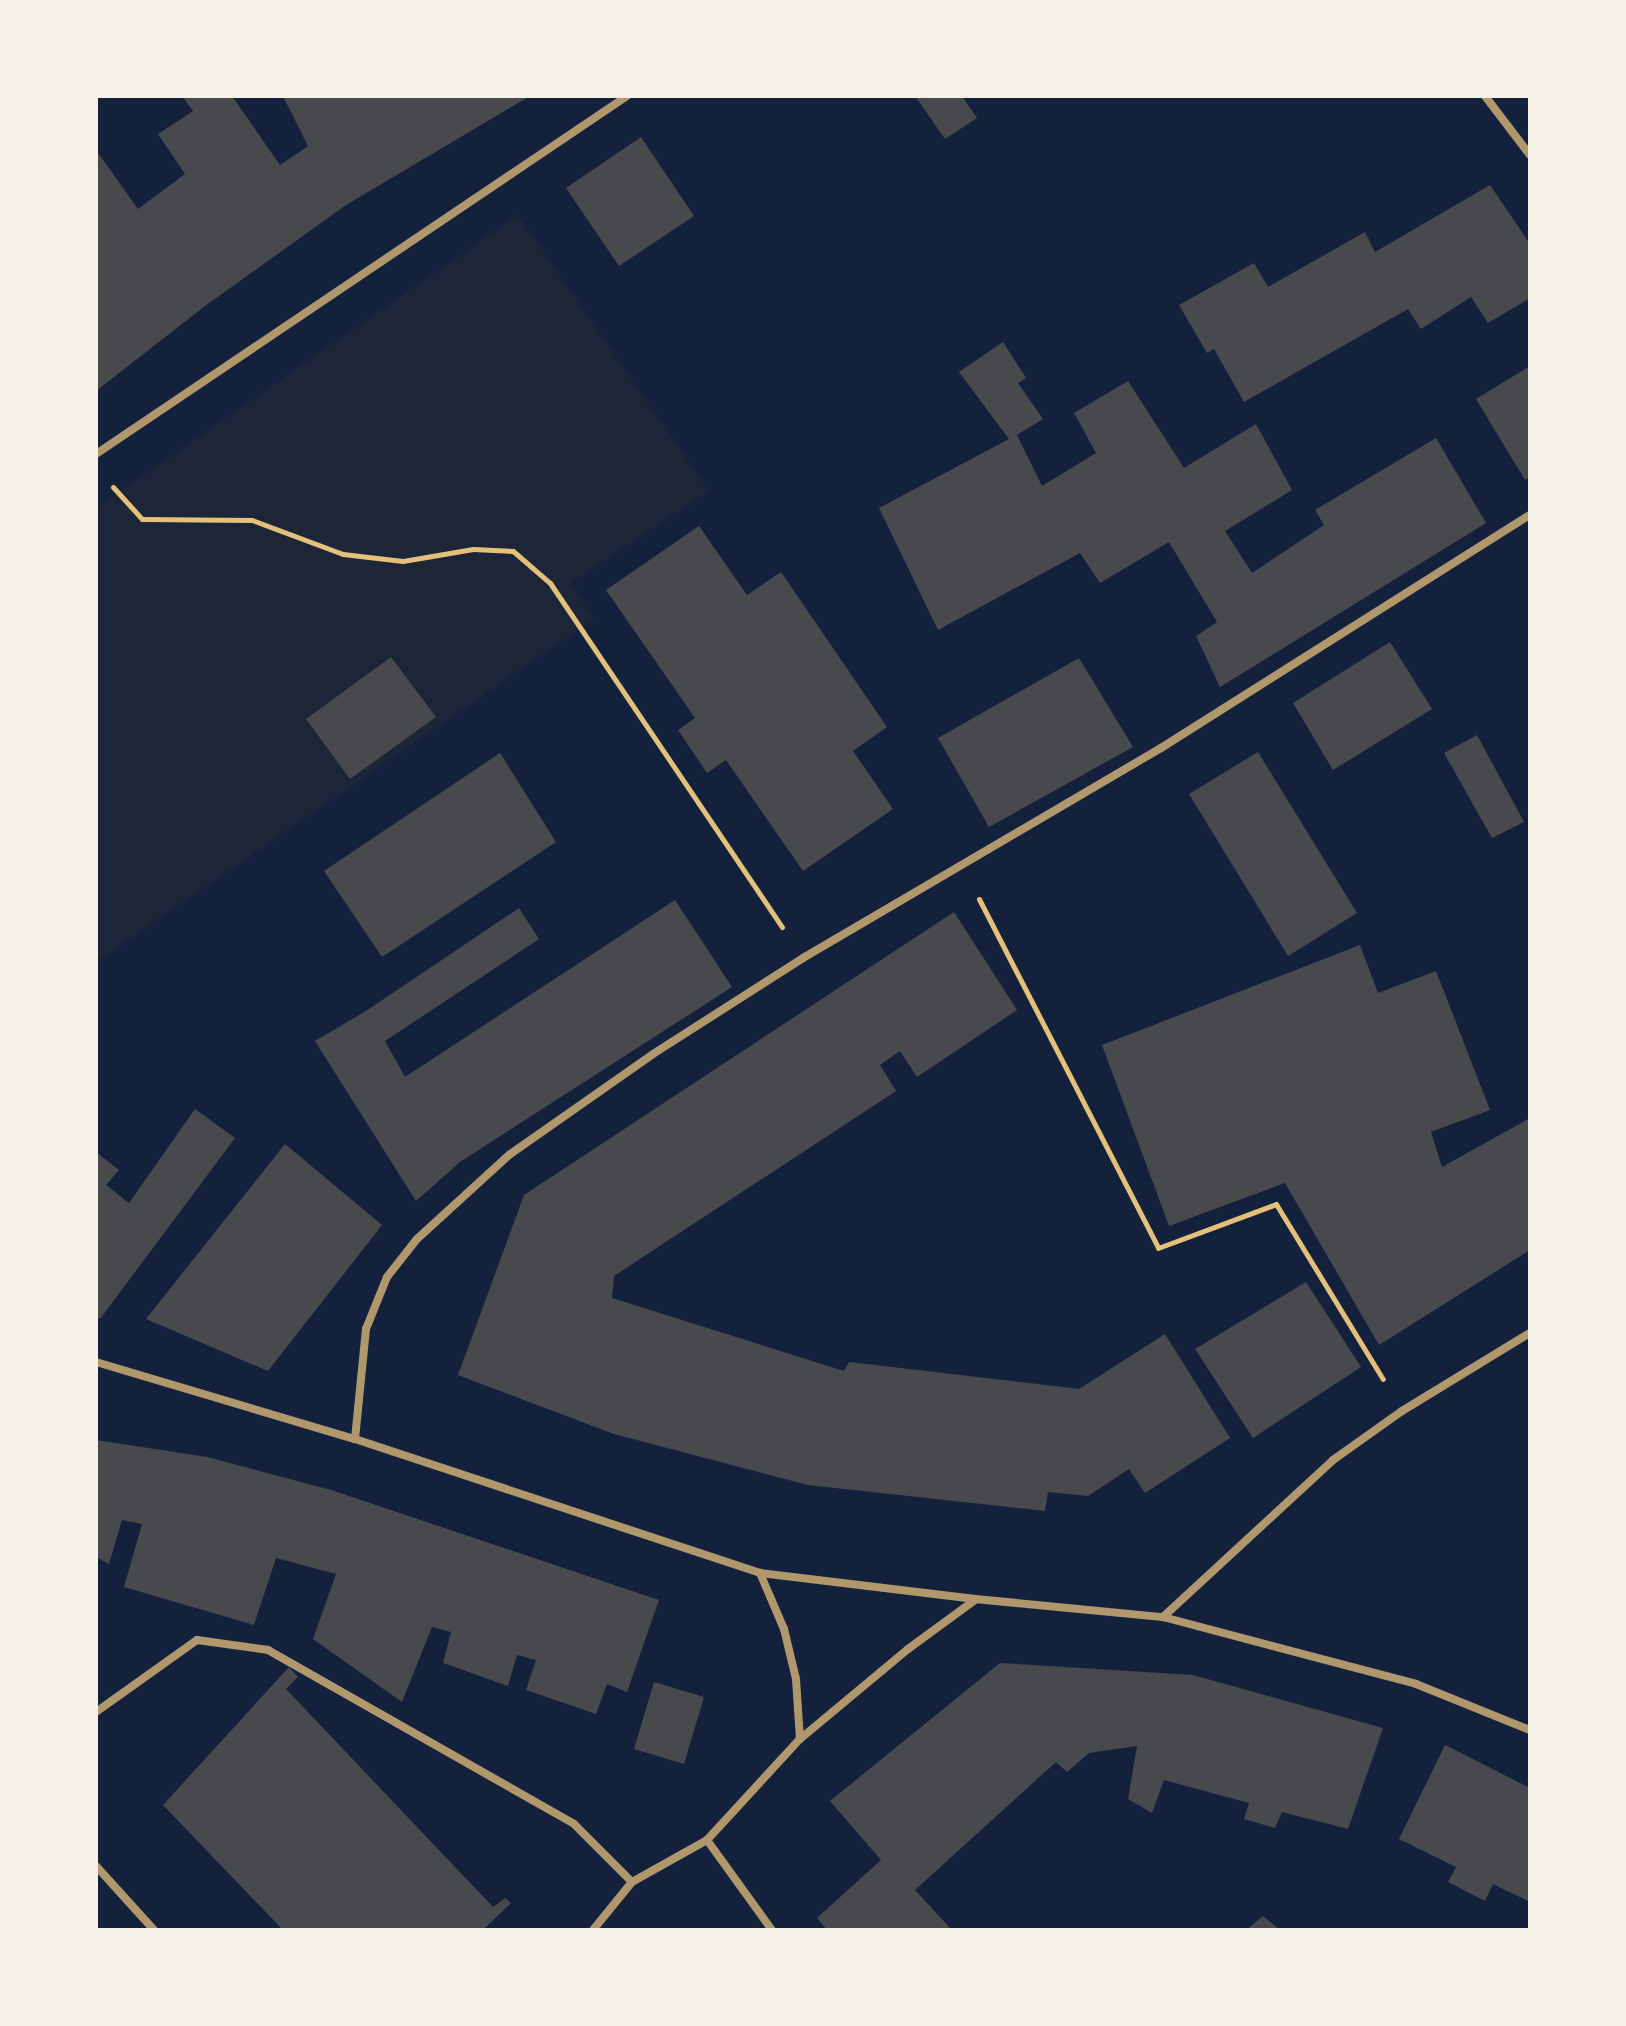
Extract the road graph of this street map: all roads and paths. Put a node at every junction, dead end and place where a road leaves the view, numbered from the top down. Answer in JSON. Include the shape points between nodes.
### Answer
{"nodes":[{"id":1,"x":627,"y":96,"type":"edge"},
{"id":2,"x":1485,"y":96,"type":"edge"},
{"id":3,"x":1530,"y":155,"type":"edge"},
{"id":4,"x":96,"y":454,"type":"edge"},
{"id":5,"x":105,"y":479,"type":"dead end"},
{"id":6,"x":1530,"y":515,"type":"edge"},
{"id":7,"x":961,"y":866,"type":"junction"},
{"id":8,"x":803,"y":958,"type":"junction"},
{"id":9,"x":1530,"y":1333,"type":"edge"},
{"id":10,"x":96,"y":1362,"type":"edge"},
{"id":11,"x":1402,"y":1411,"type":"junction"},
{"id":12,"x":355,"y":1439,"type":"junction"},
{"id":13,"x":760,"y":1573,"type":"junction"},
{"id":14,"x":975,"y":1599,"type":"junction"},
{"id":15,"x":1163,"y":1617,"type":"junction"},
{"id":16,"x":96,"y":1712,"type":"edge"},
{"id":17,"x":1530,"y":1730,"type":"edge"},
{"id":18,"x":800,"y":1739,"type":"junction"},
{"id":19,"x":707,"y":1840,"type":"junction"},
{"id":20,"x":96,"y":1866,"type":"edge"},
{"id":21,"x":632,"y":1882,"type":"junction"},
{"id":22,"x":154,"y":1930,"type":"edge"},
{"id":23,"x":593,"y":1930,"type":"edge"},
{"id":24,"x":772,"y":1930,"type":"edge"}],
"edges":[{"from":1,"to":4,"type":"street"},
{"from":2,"to":3,"type":"street"},
{"from":5,"to":8,"type":"path","via":[[142,519],[252,520],[343,554],[403,561],[473,549],[513,551],[550,583]]},
{"from":6,"to":7,"type":"street","via":[[1161,748]]},
{"from":7,"to":8,"type":"street"},
{"from":7,"to":11,"type":"path","via":[[1158,1248],[1276,1204]]},
{"from":8,"to":12,"type":"street","via":[[509,1155],[417,1239],[387,1277],[366,1329]]},
{"from":9,"to":11,"type":"street"},
{"from":10,"to":12,"type":"street"},
{"from":11,"to":15,"type":"street","via":[[1333,1460]]},
{"from":12,"to":13,"type":"street"},
{"from":13,"to":14,"type":"street"},
{"from":13,"to":18,"type":"street","via":[[784,1629],[796,1679]]},
{"from":14,"to":15,"type":"street"},
{"from":14,"to":18,"type":"street"},
{"from":15,"to":17,"type":"street","via":[[1416,1684]]},
{"from":16,"to":21,"type":"street","via":[[197,1640],[268,1650],[574,1824]]},
{"from":18,"to":19,"type":"street"},
{"from":19,"to":21,"type":"street"},
{"from":19,"to":24,"type":"street"},
{"from":20,"to":22,"type":"street"},
{"from":21,"to":23,"type":"street"}]}
